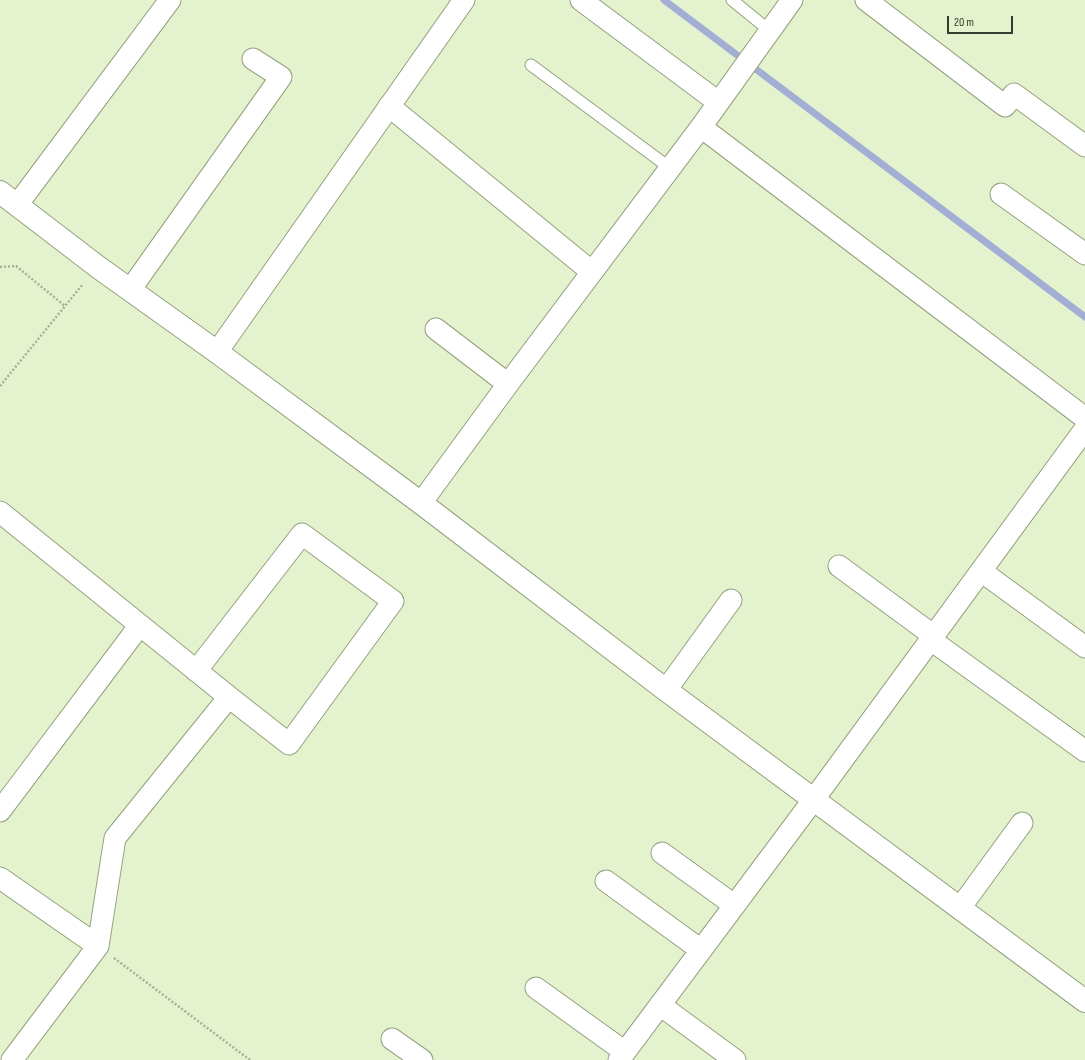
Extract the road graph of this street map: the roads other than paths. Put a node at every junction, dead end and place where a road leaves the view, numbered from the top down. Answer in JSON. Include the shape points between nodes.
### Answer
{"nodes":[{"id":1,"x":170,"y":0,"type":"edge"},
{"id":2,"x":464,"y":0,"type":"edge"},
{"id":3,"x":581,"y":0,"type":"edge"},
{"id":4,"x":732,"y":0,"type":"edge"},
{"id":5,"x":792,"y":0,"type":"edge"},
{"id":6,"x":866,"y":0,"type":"edge"},
{"id":7,"x":770,"y":31,"type":"junction"},
{"id":8,"x":253,"y":59,"type":"dead end"},
{"id":9,"x":531,"y":65,"type":"dead end"},
{"id":10,"x":718,"y":102,"type":"junction"},
{"id":11,"x":389,"y":106,"type":"junction"},
{"id":12,"x":701,"y":127,"type":"junction"},
{"id":13,"x":1085,"y":146,"type":"edge"},
{"id":14,"x":670,"y":168,"type":"junction"},
{"id":15,"x":1001,"y":194,"type":"dead end"},
{"id":16,"x":8,"y":199,"type":"edge"},
{"id":17,"x":1085,"y":254,"type":"edge"},
{"id":18,"x":592,"y":272,"type":"junction"},
{"id":19,"x":130,"y":290,"type":"junction"},
{"id":20,"x":436,"y":329,"type":"dead end"},
{"id":21,"x":217,"y":352,"type":"junction"},
{"id":22,"x":508,"y":384,"type":"junction"},
{"id":23,"x":1085,"y":418,"type":"edge"},
{"id":24,"x":1085,"y":429,"type":"edge"},
{"id":25,"x":421,"y":503,"type":"junction"},
{"id":26,"x":0,"y":512,"type":"edge"},
{"id":27,"x":840,"y":566,"type":"dead end"},
{"id":28,"x":981,"y":571,"type":"junction"},
{"id":29,"x":731,"y":600,"type":"dead end"},
{"id":30,"x":140,"y":625,"type":"junction"},
{"id":31,"x":932,"y":638,"type":"junction"},
{"id":32,"x":1085,"y":647,"type":"edge"},
{"id":33,"x":196,"y":671,"type":"junction"},
{"id":34,"x":666,"y":690,"type":"junction"},
{"id":35,"x":229,"y":698,"type":"junction"},
{"id":36,"x":1085,"y":751,"type":"edge"},
{"id":37,"x":814,"y":799,"type":"junction"},
{"id":38,"x":0,"y":811,"type":"edge"},
{"id":39,"x":1022,"y":823,"type":"dead end"},
{"id":40,"x":662,"y":853,"type":"dead end"},
{"id":41,"x":0,"y":878,"type":"edge"},
{"id":42,"x":606,"y":881,"type":"dead end"},
{"id":43,"x":734,"y":905,"type":"junction"},
{"id":44,"x":960,"y":908,"type":"junction"},
{"id":45,"x":98,"y":946,"type":"junction"},
{"id":46,"x":701,"y":950,"type":"junction"},
{"id":47,"x":536,"y":988,"type":"dead end"},
{"id":48,"x":1085,"y":1001,"type":"edge"},
{"id":49,"x":660,"y":1005,"type":"junction"},
{"id":50,"x":392,"y":1039,"type":"dead end"},
{"id":51,"x":622,"y":1056,"type":"edge"},
{"id":52,"x":12,"y":1060,"type":"edge"},
{"id":53,"x":422,"y":1060,"type":"edge"},
{"id":54,"x":735,"y":1060,"type":"edge"}],
"edges":[{"from":1,"to":16,"type":"street"},
{"from":2,"to":11,"type":"street"},
{"from":3,"to":10,"type":"street"},
{"from":4,"to":7,"type":"lane"},
{"from":5,"to":7,"type":"street"},
{"from":6,"to":13,"type":"street","via":[[1005,106],[1014,94]]},
{"from":7,"to":10,"type":"street"},
{"from":8,"to":19,"type":"street","via":[[281,77]]},
{"from":9,"to":14,"type":"lane"},
{"from":10,"to":12,"type":"street"},
{"from":11,"to":18,"type":"street"},
{"from":11,"to":21,"type":"street"},
{"from":12,"to":14,"type":"street"},
{"from":12,"to":23,"type":"street"},
{"from":14,"to":18,"type":"street"},
{"from":15,"to":17,"type":"street"},
{"from":16,"to":19,"type":"street"},
{"from":18,"to":22,"type":"street"},
{"from":19,"to":21,"type":"street"},
{"from":20,"to":22,"type":"street"},
{"from":21,"to":25,"type":"street"},
{"from":22,"to":25,"type":"street"},
{"from":24,"to":28,"type":"street"},
{"from":25,"to":34,"type":"street"},
{"from":26,"to":30,"type":"street"},
{"from":27,"to":31,"type":"street"},
{"from":28,"to":31,"type":"street"},
{"from":28,"to":32,"type":"street"},
{"from":29,"to":34,"type":"street"},
{"from":30,"to":33,"type":"street"},
{"from":30,"to":38,"type":"street"},
{"from":31,"to":36,"type":"street"},
{"from":31,"to":37,"type":"street"},
{"from":33,"to":35,"type":"street"},
{"from":33,"to":35,"type":"street","via":[[302,534],[393,601],[289,744]]},
{"from":34,"to":37,"type":"street"},
{"from":35,"to":45,"type":"street","via":[[114,838]]},
{"from":37,"to":43,"type":"street"},
{"from":37,"to":44,"type":"street"},
{"from":39,"to":44,"type":"street"},
{"from":40,"to":43,"type":"street"},
{"from":41,"to":45,"type":"street"},
{"from":42,"to":46,"type":"street"},
{"from":43,"to":46,"type":"street"},
{"from":44,"to":48,"type":"street"},
{"from":45,"to":52,"type":"street"},
{"from":46,"to":49,"type":"street"},
{"from":47,"to":51,"type":"street"},
{"from":49,"to":51,"type":"street"},
{"from":49,"to":54,"type":"street"},
{"from":50,"to":53,"type":"street"}]}
